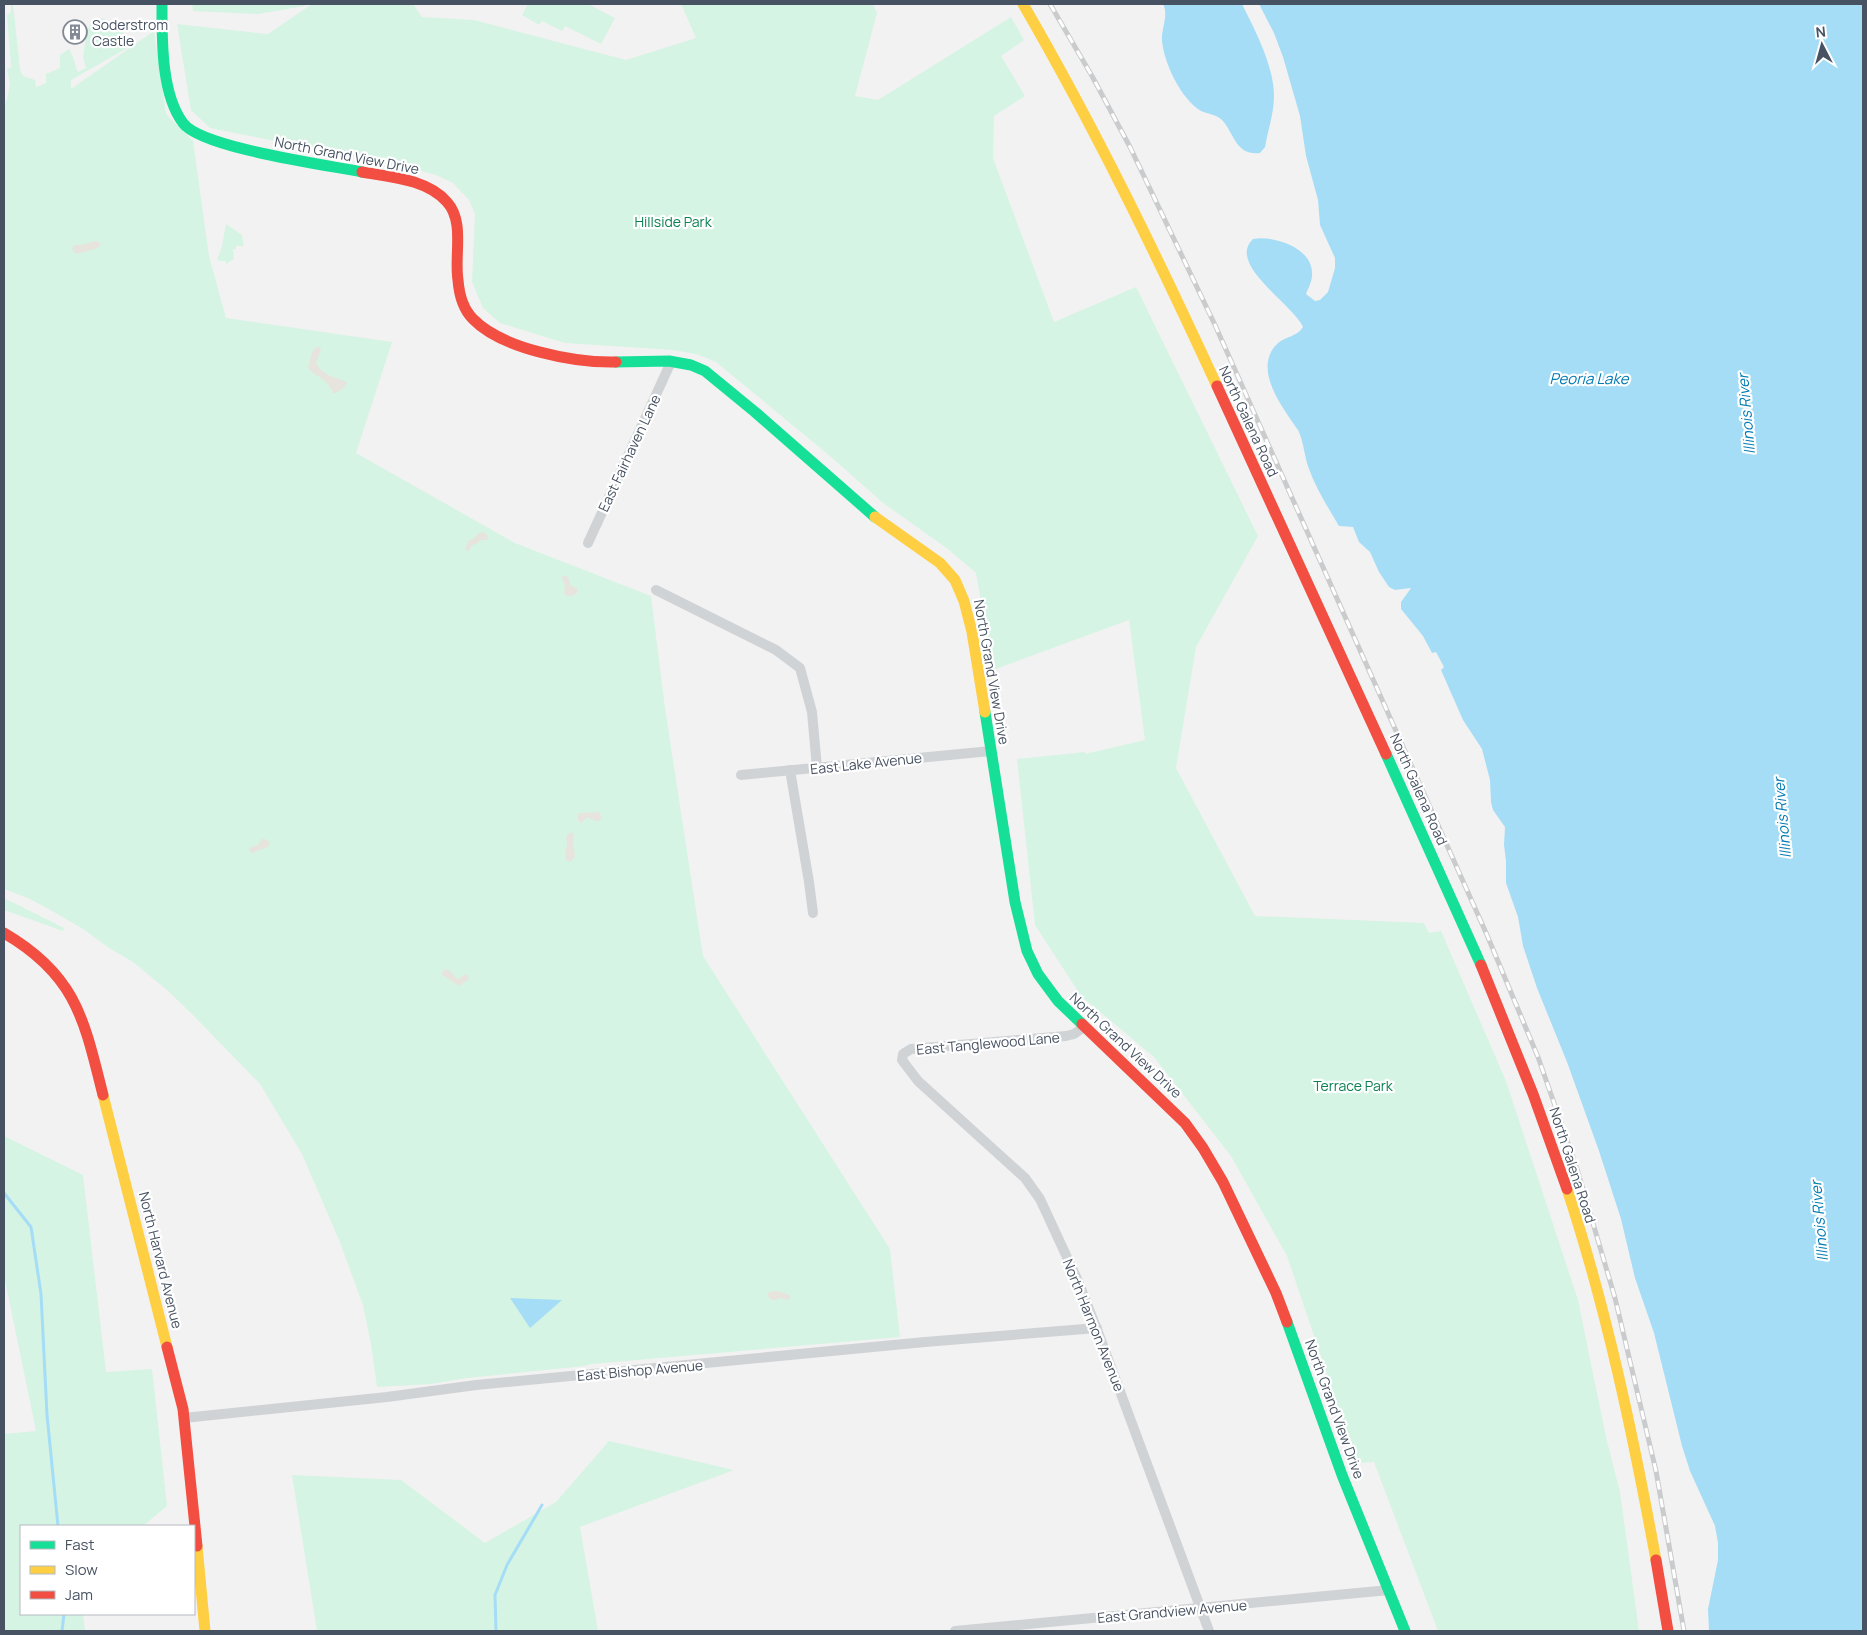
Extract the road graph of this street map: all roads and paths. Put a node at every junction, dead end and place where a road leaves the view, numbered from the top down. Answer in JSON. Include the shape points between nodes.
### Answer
{"nodes":[{"id":1,"x":162,"y":4,"type":"edge"},
{"id":2,"x":1023,"y":4,"type":"edge"},
{"id":3,"x":671,"y":362,"type":"junction"},
{"id":4,"x":588,"y":543,"type":"dead end"},
{"id":5,"x":656,"y":590,"type":"dead end"},
{"id":6,"x":991,"y":751,"type":"junction"},
{"id":7,"x":817,"y":768,"type":"junction"},
{"id":8,"x":790,"y":770,"type":"junction"},
{"id":9,"x":741,"y":775,"type":"dead end"},
{"id":10,"x":813,"y":913,"type":"dead end"},
{"id":11,"x":4,"y":933,"type":"edge"},
{"id":12,"x":1084,"y":1026,"type":"junction"},
{"id":13,"x":905,"y":1065,"type":"joint"},
{"id":14,"x":1097,"y":1328,"type":"junction"},
{"id":15,"x":184,"y":1418,"type":"junction"},
{"id":16,"x":195,"y":1525,"type":"edge"},
{"id":17,"x":195,"y":1530,"type":"edge"},
{"id":18,"x":1389,"y":1590,"type":"junction"},
{"id":19,"x":1201,"y":1608,"type":"junction"},
{"id":20,"x":205,"y":1631,"type":"edge"},
{"id":21,"x":954,"y":1631,"type":"edge"},
{"id":22,"x":960,"y":1631,"type":"edge"},
{"id":23,"x":1209,"y":1631,"type":"edge"},
{"id":24,"x":1406,"y":1631,"type":"edge"},
{"id":25,"x":1668,"y":1631,"type":"edge"}],
"edges":[{"from":1,"to":3,"type":"street","name":"North Grand View Drive","via":[[170,96],[178,117],[187,128],[210,140],[246,150],[423,185],[441,196],[455,213],[460,294],[473,320],[525,346],[557,356],[581,361]]},
{"from":2,"to":25,"type":"street","name":"North Galena Road","via":[[1091,126],[1174,295],[1419,825],[1518,1053],[1568,1193],[1604,1314],[1640,1472]]},
{"from":3,"to":4,"type":"street","name":"East Fairhaven Lane"},
{"from":3,"to":6,"type":"street","name":"North Grand View Drive","via":[[693,366],[714,378],[864,509],[936,560],[952,576],[963,597],[970,623]]},
{"from":5,"to":7,"type":"street","via":[[776,650],[800,668],[812,712]]},
{"from":6,"to":7,"type":"street","name":"East Lake Avenue"},
{"from":6,"to":12,"type":"street","name":"North Grand View Drive","via":[[1025,945],[1049,991]]},
{"from":7,"to":8,"type":"street","name":"East Lake Avenue"},
{"from":8,"to":9,"type":"street","name":"East Lake Avenue"},
{"from":8,"to":10,"type":"street"},
{"from":11,"to":15,"type":"street","name":"North Harvard Avenue","via":[[48,964],[65,985],[84,1020]]},
{"from":12,"to":13,"type":"street","name":"East Tanglewood Lane","via":[[1066,1036],[911,1049],[902,1056]]},
{"from":12,"to":18,"type":"street","name":"North Grand View Drive","via":[[1181,1118],[1220,1178],[1271,1281],[1345,1482]]},
{"from":13,"to":14,"type":"street","name":"North Harmon Avenue","via":[[918,1082],[1031,1185]]},
{"from":14,"to":15,"type":"street","name":"East Bishop Avenue","via":[[476,1385]]},
{"from":14,"to":19,"type":"street","name":"North Harmon Avenue"},
{"from":15,"to":16,"type":"street","name":"North Harvard Avenue"},
{"from":17,"to":20,"type":"street","name":"North Harvard Avenue"},
{"from":18,"to":19,"type":"street","name":"East Grandview Avenue"},
{"from":18,"to":24,"type":"street","name":"North Grand View Drive"},
{"from":19,"to":22,"type":"street","name":"East Grandview Avenue"},
{"from":19,"to":23,"type":"street","name":"North Harmon Avenue"},
{"from":21,"to":22,"type":"street","name":"East Grandview Avenue"}]}
